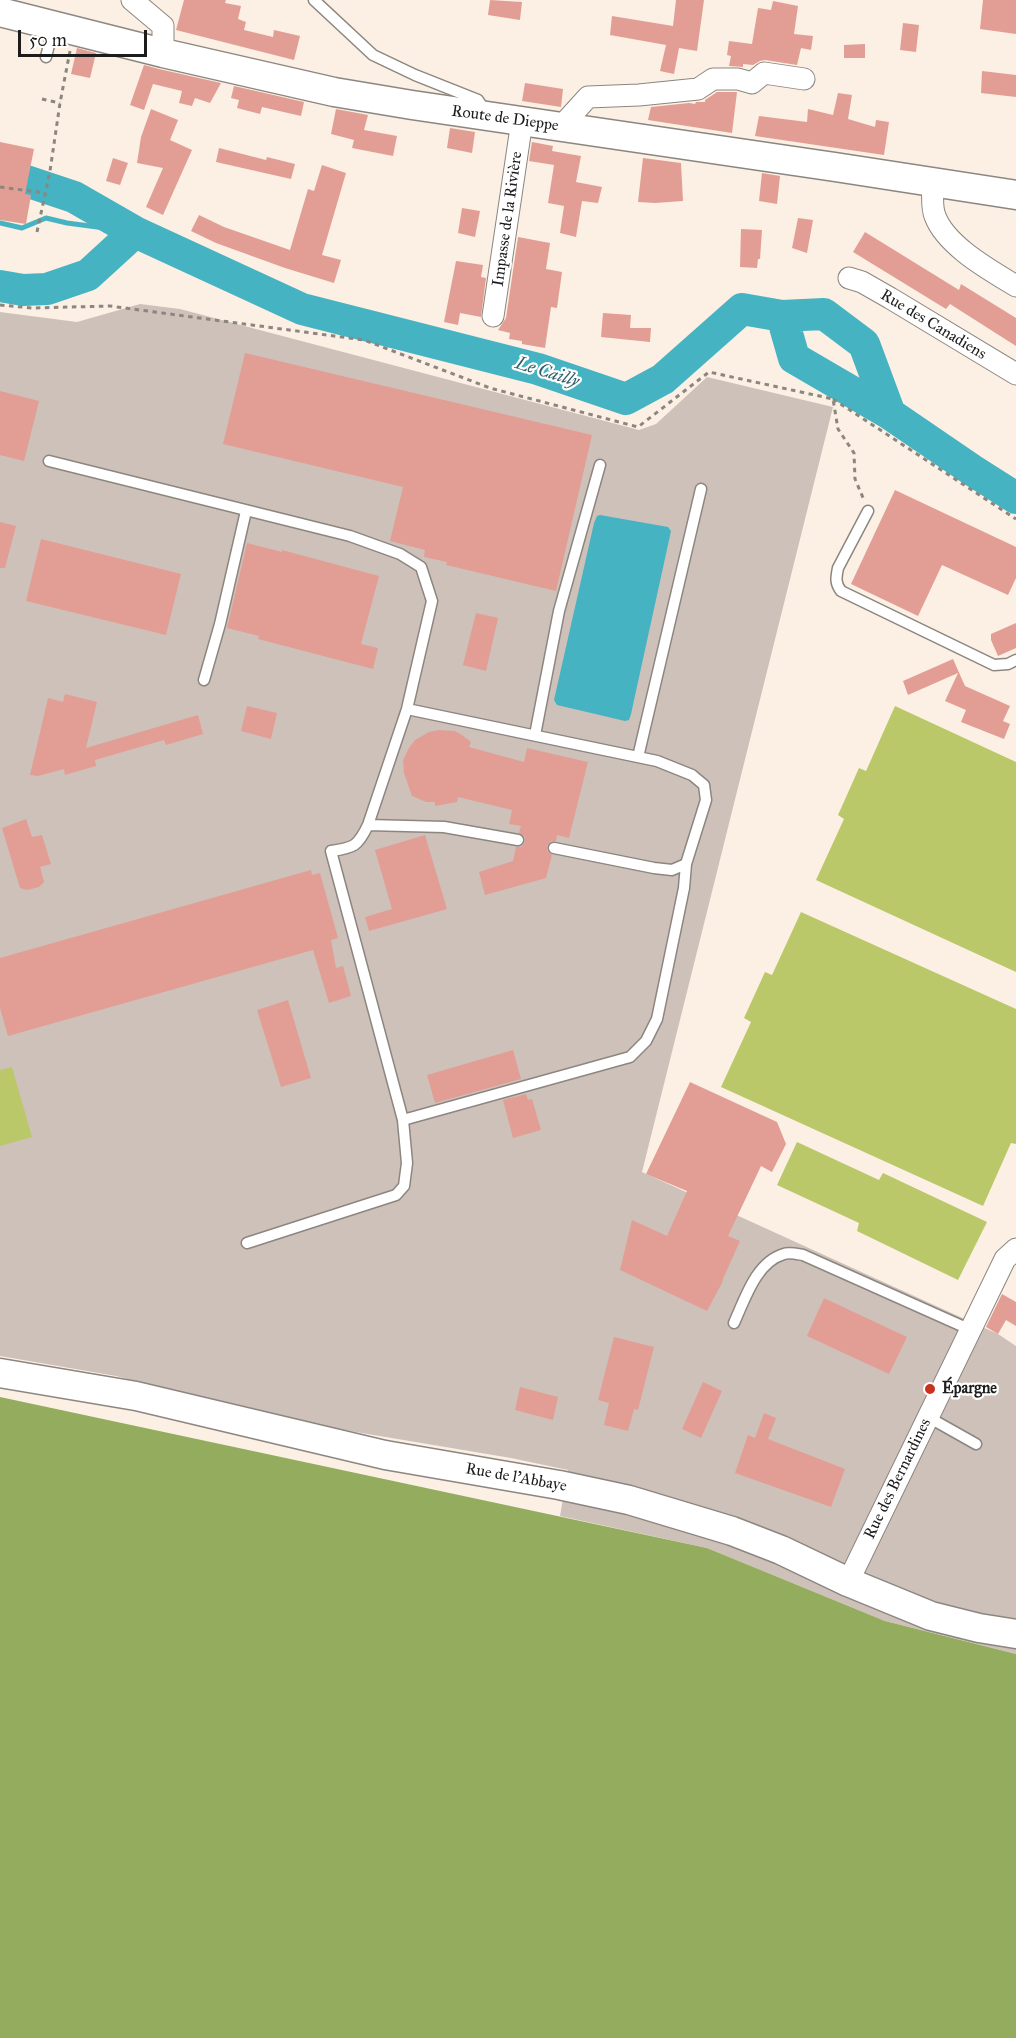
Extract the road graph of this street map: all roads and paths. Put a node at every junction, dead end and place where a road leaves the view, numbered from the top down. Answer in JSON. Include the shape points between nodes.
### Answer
{"nodes":[{"id":1,"x":132,"y":0,"type":"edge"},
{"id":2,"x":314,"y":0,"type":"edge"},
{"id":3,"x":0,"y":12,"type":"edge"},
{"id":4,"x":64,"y":28,"type":"junction"},
{"id":5,"x":163,"y":53,"type":"junction"},
{"id":6,"x":46,"y":57,"type":"dead end"},
{"id":7,"x":804,"y":79,"type":"dead end"},
{"id":8,"x":42,"y":99,"type":"dead end"},
{"id":9,"x":60,"y":103,"type":"junction"},
{"id":10,"x":489,"y":117,"type":"junction"},
{"id":11,"x":522,"y":121,"type":"junction"},
{"id":12,"x":565,"y":128,"type":"junction"},
{"id":13,"x":933,"y":183,"type":"junction"},
{"id":14,"x":0,"y":188,"type":"edge"},
{"id":15,"x":45,"y":193,"type":"junction"},
{"id":16,"x":1016,"y":195,"type":"edge"},
{"id":17,"x":37,"y":232,"type":"dead end"},
{"id":18,"x":849,"y":278,"type":"dead end"},
{"id":19,"x":1016,"y":286,"type":"edge"},
{"id":20,"x":0,"y":305,"type":"edge"},
{"id":21,"x":493,"y":316,"type":"dead end"},
{"id":22,"x":1016,"y":374,"type":"edge"},
{"id":23,"x":833,"y":399,"type":"junction"},
{"id":24,"x":49,"y":461,"type":"dead end"},
{"id":25,"x":600,"y":465,"type":"dead end"},
{"id":26,"x":701,"y":489,"type":"dead end"},
{"id":27,"x":246,"y":511,"type":"junction"},
{"id":28,"x":868,"y":512,"type":"joint"},
{"id":29,"x":1016,"y":519,"type":"edge"},
{"id":30,"x":1016,"y":660,"type":"edge"},
{"id":31,"x":204,"y":680,"type":"dead end"},
{"id":32,"x":407,"y":708,"type":"junction"},
{"id":33,"x":535,"y":735,"type":"junction"},
{"id":34,"x":638,"y":757,"type":"junction"},
{"id":35,"x":368,"y":825,"type":"junction"},
{"id":36,"x":518,"y":840,"type":"dead end"},
{"id":37,"x":554,"y":848,"type":"dead end"},
{"id":38,"x":686,"y":864,"type":"junction"},
{"id":39,"x":403,"y":1120,"type":"junction"},
{"id":40,"x":247,"y":1243,"type":"dead end"},
{"id":41,"x":1016,"y":1249,"type":"edge"},
{"id":42,"x":734,"y":1323,"type":"dead end"},
{"id":43,"x":971,"y":1330,"type":"junction"},
{"id":44,"x":0,"y":1373,"type":"edge"},
{"id":45,"x":928,"y":1417,"type":"junction"},
{"id":46,"x":976,"y":1444,"type":"dead end"},
{"id":47,"x":848,"y":1582,"type":"junction"},
{"id":48,"x":1016,"y":1635,"type":"edge"}],
"edges":[{"from":1,"to":5,"type":"street","via":[[164,26]]},
{"from":2,"to":10,"type":"lane","via":[[373,56],[478,100]]},
{"from":3,"to":4,"type":"street","name":"Route de Dieppe"},
{"from":4,"to":5,"type":"street","name":"Route de Dieppe"},
{"from":4,"to":6,"type":"lane"},
{"from":4,"to":9,"type":"path"},
{"from":5,"to":10,"type":"street","name":"Route de Dieppe","via":[[334,92]]},
{"from":7,"to":12,"type":"street","via":[[764,73],[752,83],[713,80],[698,89],[588,97]]},
{"from":8,"to":9,"type":"path"},
{"from":9,"to":15,"type":"path"},
{"from":10,"to":11,"type":"street","name":"Route de Dieppe"},
{"from":11,"to":12,"type":"street","name":"Route de Dieppe"},
{"from":11,"to":21,"type":"street","name":"Impasse de la Rivière"},
{"from":12,"to":13,"type":"street","name":"Route de Dieppe"},
{"from":13,"to":16,"type":"street","name":"Route de Dieppe"},
{"from":13,"to":19,"type":"street","via":[[935,216],[944,230],[959,248]]},
{"from":14,"to":15,"type":"path"},
{"from":15,"to":17,"type":"path"},
{"from":18,"to":22,"type":"street","name":"Rue des Canadiens","via":[[890,298]]},
{"from":20,"to":23,"type":"path","via":[[110,306],[364,340],[490,388],[638,427],[709,372]]},
{"from":23,"to":28,"type":"path","via":[[838,429],[854,453],[855,478]]},
{"from":23,"to":29,"type":"path"},
{"from":24,"to":27,"type":"lane"},
{"from":25,"to":33,"type":"lane","via":[[559,611]]},
{"from":26,"to":34,"type":"lane"},
{"from":27,"to":31,"type":"lane"},
{"from":27,"to":32,"type":"lane","via":[[375,544],[421,567],[432,601]]},
{"from":28,"to":30,"type":"lane","via":[[838,568],[837,585],[842,591],[994,665]]},
{"from":32,"to":33,"type":"lane"},
{"from":32,"to":35,"type":"lane"},
{"from":33,"to":34,"type":"lane"},
{"from":34,"to":38,"type":"lane","via":[[692,775],[704,785],[706,800]]},
{"from":35,"to":36,"type":"lane","via":[[444,827]]},
{"from":35,"to":39,"type":"lane","via":[[360,842],[345,850],[331,851]]},
{"from":37,"to":38,"type":"lane","via":[[654,868],[672,870]]},
{"from":38,"to":39,"type":"lane","via":[[657,1019],[646,1041],[630,1057]]},
{"from":39,"to":40,"type":"lane","via":[[407,1163],[404,1186],[396,1195]]},
{"from":41,"to":43,"type":"street","name":"Rue des Bernardines","via":[[1005,1259]]},
{"from":42,"to":43,"type":"lane","via":[[756,1277],[768,1262],[785,1253],[803,1255]]},
{"from":43,"to":45,"type":"street","name":"Rue des Bernardines"},
{"from":44,"to":47,"type":"street","name":"Rue de l'Abbaye","via":[[146,1398],[385,1455],[629,1500],[732,1531]]},
{"from":45,"to":46,"type":"lane"},
{"from":45,"to":47,"type":"street","name":"Rue des Bernardines"},
{"from":47,"to":48,"type":"street","name":"Rue de l'Abbaye","via":[[931,1616]]}]}
